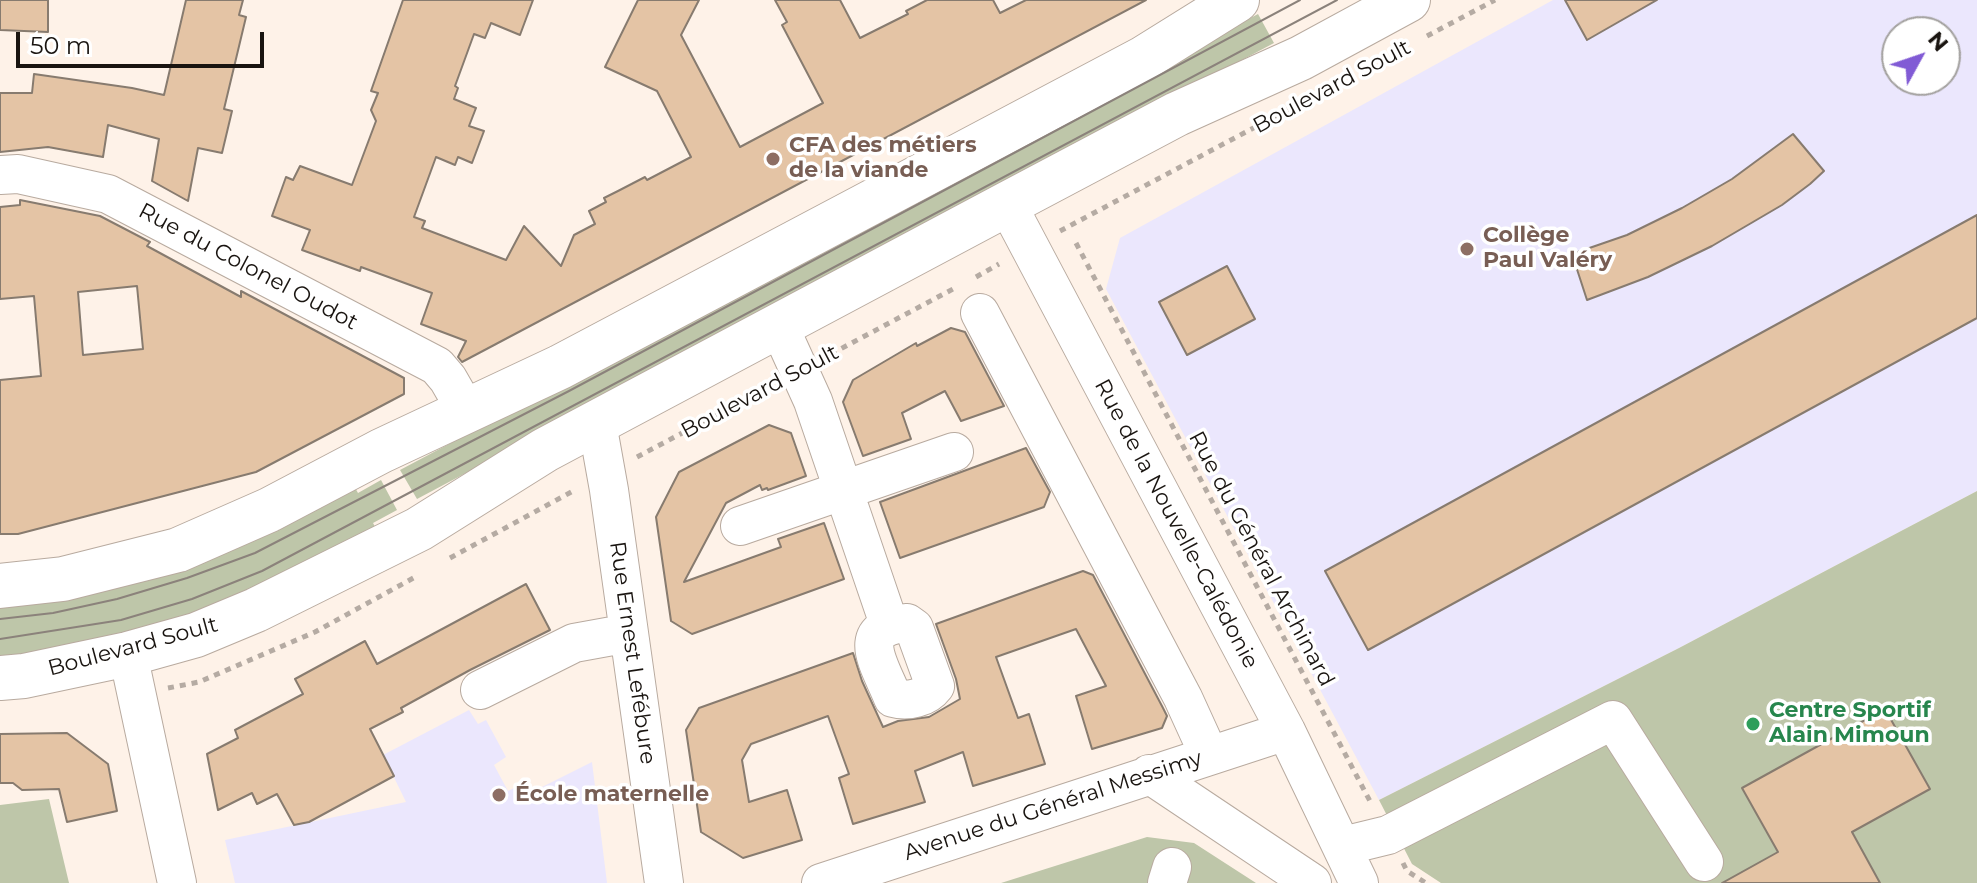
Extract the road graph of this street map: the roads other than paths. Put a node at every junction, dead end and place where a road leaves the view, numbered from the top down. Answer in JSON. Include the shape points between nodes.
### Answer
{"nodes":[{"id":1,"x":1237,"y":0,"type":"edge"},
{"id":2,"x":1359,"y":12,"type":"edge"},
{"id":3,"x":1416,"y":19,"type":"edge"},
{"id":4,"x":0,"y":175,"type":"edge"},
{"id":5,"x":1007,"y":204,"type":"junction"},
{"id":6,"x":980,"y":313,"type":"dead end"},
{"id":7,"x":779,"y":326,"type":"junction"},
{"id":8,"x":467,"y":412,"type":"junction"},
{"id":9,"x":597,"y":423,"type":"junction"},
{"id":10,"x":954,"y":452,"type":"dead end"},
{"id":11,"x":844,"y":490,"type":"junction"},
{"id":12,"x":740,"y":526,"type":"dead end"},
{"id":13,"x":0,"y":586,"type":"edge"},
{"id":14,"x":889,"y":624,"type":"dead end"},
{"id":15,"x":629,"y":633,"type":"junction"},
{"id":16,"x":133,"y":674,"type":"junction"},
{"id":17,"x":0,"y":678,"type":"edge"},
{"id":18,"x":480,"y":690,"type":"dead end"},
{"id":19,"x":1286,"y":731,"type":"junction"},
{"id":20,"x":1209,"y":755,"type":"junction"},
{"id":21,"x":1149,"y":774,"type":"junction"},
{"id":22,"x":1343,"y":846,"type":"junction"},
{"id":23,"x":1704,"y":862,"type":"dead end"},
{"id":24,"x":177,"y":883,"type":"edge"},
{"id":25,"x":664,"y":883,"type":"edge"},
{"id":26,"x":821,"y":883,"type":"edge"},
{"id":27,"x":1312,"y":883,"type":"edge"},
{"id":28,"x":1359,"y":883,"type":"edge"}],
"edges":[{"from":1,"to":8,"type":"main road","via":[[1116,73]]},
{"from":2,"to":3,"type":"main road","name":"Boulevard Soult"},
{"from":2,"to":5,"type":"main road","name":"Boulevard Soult","via":[[1301,58],[1177,114]]},
{"from":4,"to":8,"type":"street","name":"Rue du Colonel Oudot","via":[[18,174],[108,194],[437,366]]},
{"from":5,"to":7,"type":"main road","name":"Boulevard Soult"},
{"from":5,"to":19,"type":"street","name":"Rue de la Nouvelle-Calédonie"},
{"from":6,"to":20,"type":"street"},
{"from":7,"to":9,"type":"main road","name":"Boulevard Soult"},
{"from":7,"to":11,"type":"street"},
{"from":8,"to":13,"type":"main road","via":[[178,550],[63,579]]},
{"from":9,"to":15,"type":"street","name":"Rue Ernest Lefébure"},
{"from":9,"to":16,"type":"main road","name":"Boulevard Soult","via":[[419,529],[196,635]]},
{"from":10,"to":11,"type":"street"},
{"from":11,"to":12,"type":"street"},
{"from":11,"to":14,"type":"street"},
{"from":15,"to":18,"type":"street","via":[[574,643]]},
{"from":15,"to":25,"type":"street","name":"Rue Ernest Lefébure"},
{"from":16,"to":17,"type":"main road","name":"Boulevard Soult"},
{"from":16,"to":24,"type":"street"},
{"from":19,"to":20,"type":"street","name":"Avenue du Général Messimy"},
{"from":19,"to":22,"type":"street","name":"Rue de la Nouvelle-Calédonie"},
{"from":20,"to":21,"type":"street","name":"Avenue du Général Messimy"},
{"from":21,"to":26,"type":"street","name":"Avenue du Général Messimy"},
{"from":21,"to":27,"type":"street"},
{"from":22,"to":23,"type":"street","via":[[1388,835],[1613,720]]},
{"from":22,"to":28,"type":"street","name":"Rue de la Nouvelle-Calédonie"}]}
